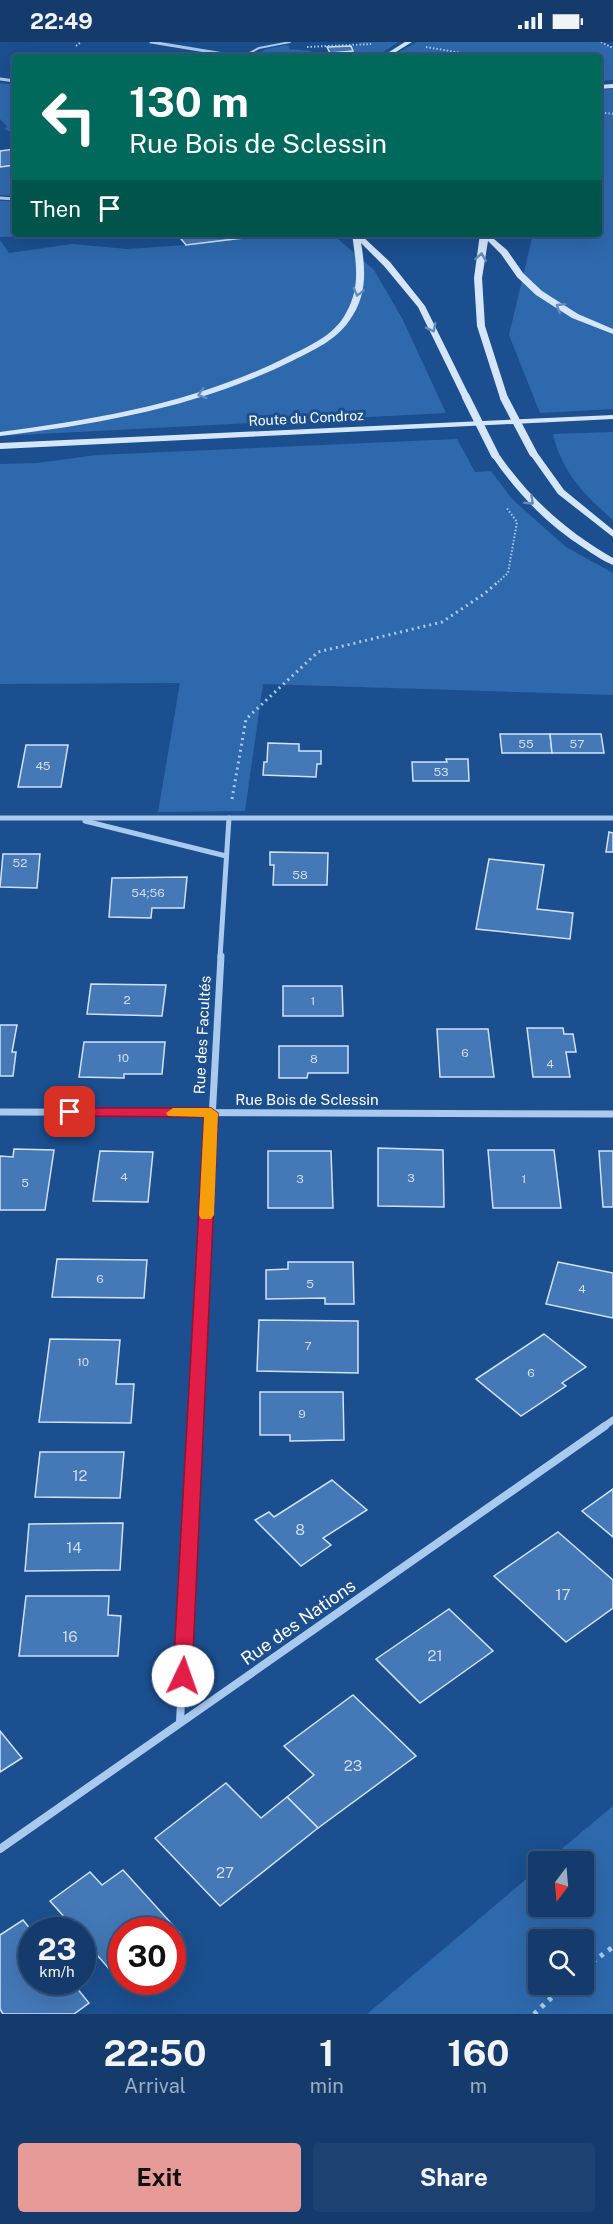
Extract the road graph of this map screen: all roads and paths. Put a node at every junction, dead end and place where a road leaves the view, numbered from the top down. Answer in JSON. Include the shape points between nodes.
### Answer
{"nodes":[{"id":1,"x":81,"y":42,"type":"edge"},
{"id":2,"x":151,"y":42,"type":"edge"},
{"id":3,"x":290,"y":42,"type":"edge"},
{"id":4,"x":601,"y":42,"type":"edge"},
{"id":5,"x":407,"y":43,"type":"edge"},
{"id":6,"x":76,"y":46,"type":"dead end"},
{"id":7,"x":268,"y":46,"type":"junction"},
{"id":8,"x":436,"y":48,"type":"joint"},
{"id":9,"x":613,"y":48,"type":"edge"},
{"id":10,"x":224,"y":54,"type":"edge"},
{"id":11,"x":249,"y":54,"type":"edge"},
{"id":12,"x":389,"y":54,"type":"edge"},
{"id":13,"x":469,"y":54,"type":"edge"},
{"id":14,"x":356,"y":237,"type":"edge"},
{"id":15,"x":359,"y":237,"type":"edge"},
{"id":16,"x":484,"y":237,"type":"edge"},
{"id":17,"x":486,"y":237,"type":"edge"},
{"id":18,"x":613,"y":332,"type":"edge"},
{"id":19,"x":613,"y":417,"type":"edge"},
{"id":20,"x":613,"y":425,"type":"edge"},
{"id":21,"x":0,"y":434,"type":"edge"},
{"id":22,"x":0,"y":446,"type":"edge"},
{"id":23,"x":0,"y":454,"type":"edge"},
{"id":24,"x":504,"y":504,"type":"dead end"},
{"id":25,"x":613,"y":534,"type":"edge"},
{"id":26,"x":613,"y":562,"type":"edge"},
{"id":27,"x":0,"y":818,"type":"edge"},
{"id":28,"x":75,"y":818,"type":"junction"},
{"id":29,"x":229,"y":818,"type":"junction"},
{"id":30,"x":613,"y":818,"type":"edge"},
{"id":31,"x":226,"y":856,"type":"junction"},
{"id":32,"x":0,"y":1112,"type":"edge"},
{"id":33,"x":211,"y":1113,"type":"junction"},
{"id":34,"x":613,"y":1114,"type":"edge"},
{"id":35,"x":613,"y":1420,"type":"edge"},
{"id":36,"x":180,"y":1722,"type":"junction"},
{"id":37,"x":0,"y":1849,"type":"edge"},
{"id":38,"x":613,"y":1947,"type":"edge"},
{"id":39,"x":594,"y":1961,"type":"edge"},
{"id":40,"x":554,"y":1995,"type":"edge"},
{"id":41,"x":534,"y":2014,"type":"edge"}],
"edges":[{"from":1,"to":6,"type":"path"},
{"from":2,"to":10,"type":"street"},
{"from":3,"to":7,"type":"lane"},
{"from":4,"to":9,"type":"path"},
{"from":5,"to":7,"type":"path"},
{"from":5,"to":8,"type":"path"},
{"from":5,"to":12,"type":"main road"},
{"from":7,"to":11,"type":"lane"},
{"from":8,"to":13,"type":"path"},
{"from":14,"to":21,"type":"main road","one_way":true,"via":[[362,270],[360,293],[349,316],[316,345],[246,380],[186,399]]},
{"from":15,"to":26,"type":"main road","one_way":true,"bridge":true,"via":[[421,306],[495,455],[525,497],[579,544]]},
{"from":25,"to":16,"type":"main road","one_way":true,"bridge":true,"via":[[561,492],[533,453],[504,398],[482,326],[478,278]]},
{"from":18,"to":17,"type":"main road","one_way":true,"via":[[575,316],[538,293]]},
{"from":19,"to":22,"type":"main road","name":"Route du Condroz"},
{"from":20,"to":23,"type":"main road","name":"Route du Condroz"},
{"from":24,"to":29,"type":"path","via":[[517,522],[508,573],[484,594],[442,622],[318,652],[246,719]]},
{"from":27,"to":28,"type":"street"},
{"from":28,"to":29,"type":"street"},
{"from":28,"to":31,"type":"street"},
{"from":29,"to":30,"type":"street"},
{"from":29,"to":31,"type":"street","name":"Rue des Facultés"},
{"from":31,"to":33,"type":"street","name":"Rue des Facultés"},
{"from":32,"to":33,"type":"street","name":"Rue Bois de Sclessin"},
{"from":33,"to":34,"type":"street","name":"Rue Bois de Sclessin"},
{"from":33,"to":36,"type":"street","name":"Rue des Facultés"},
{"from":35,"to":36,"type":"street","name":"Rue des Nations"},
{"from":36,"to":37,"type":"street","name":"Rue des Nations"},
{"from":38,"to":39,"type":"path"},
{"from":40,"to":41,"type":"path"}]}
